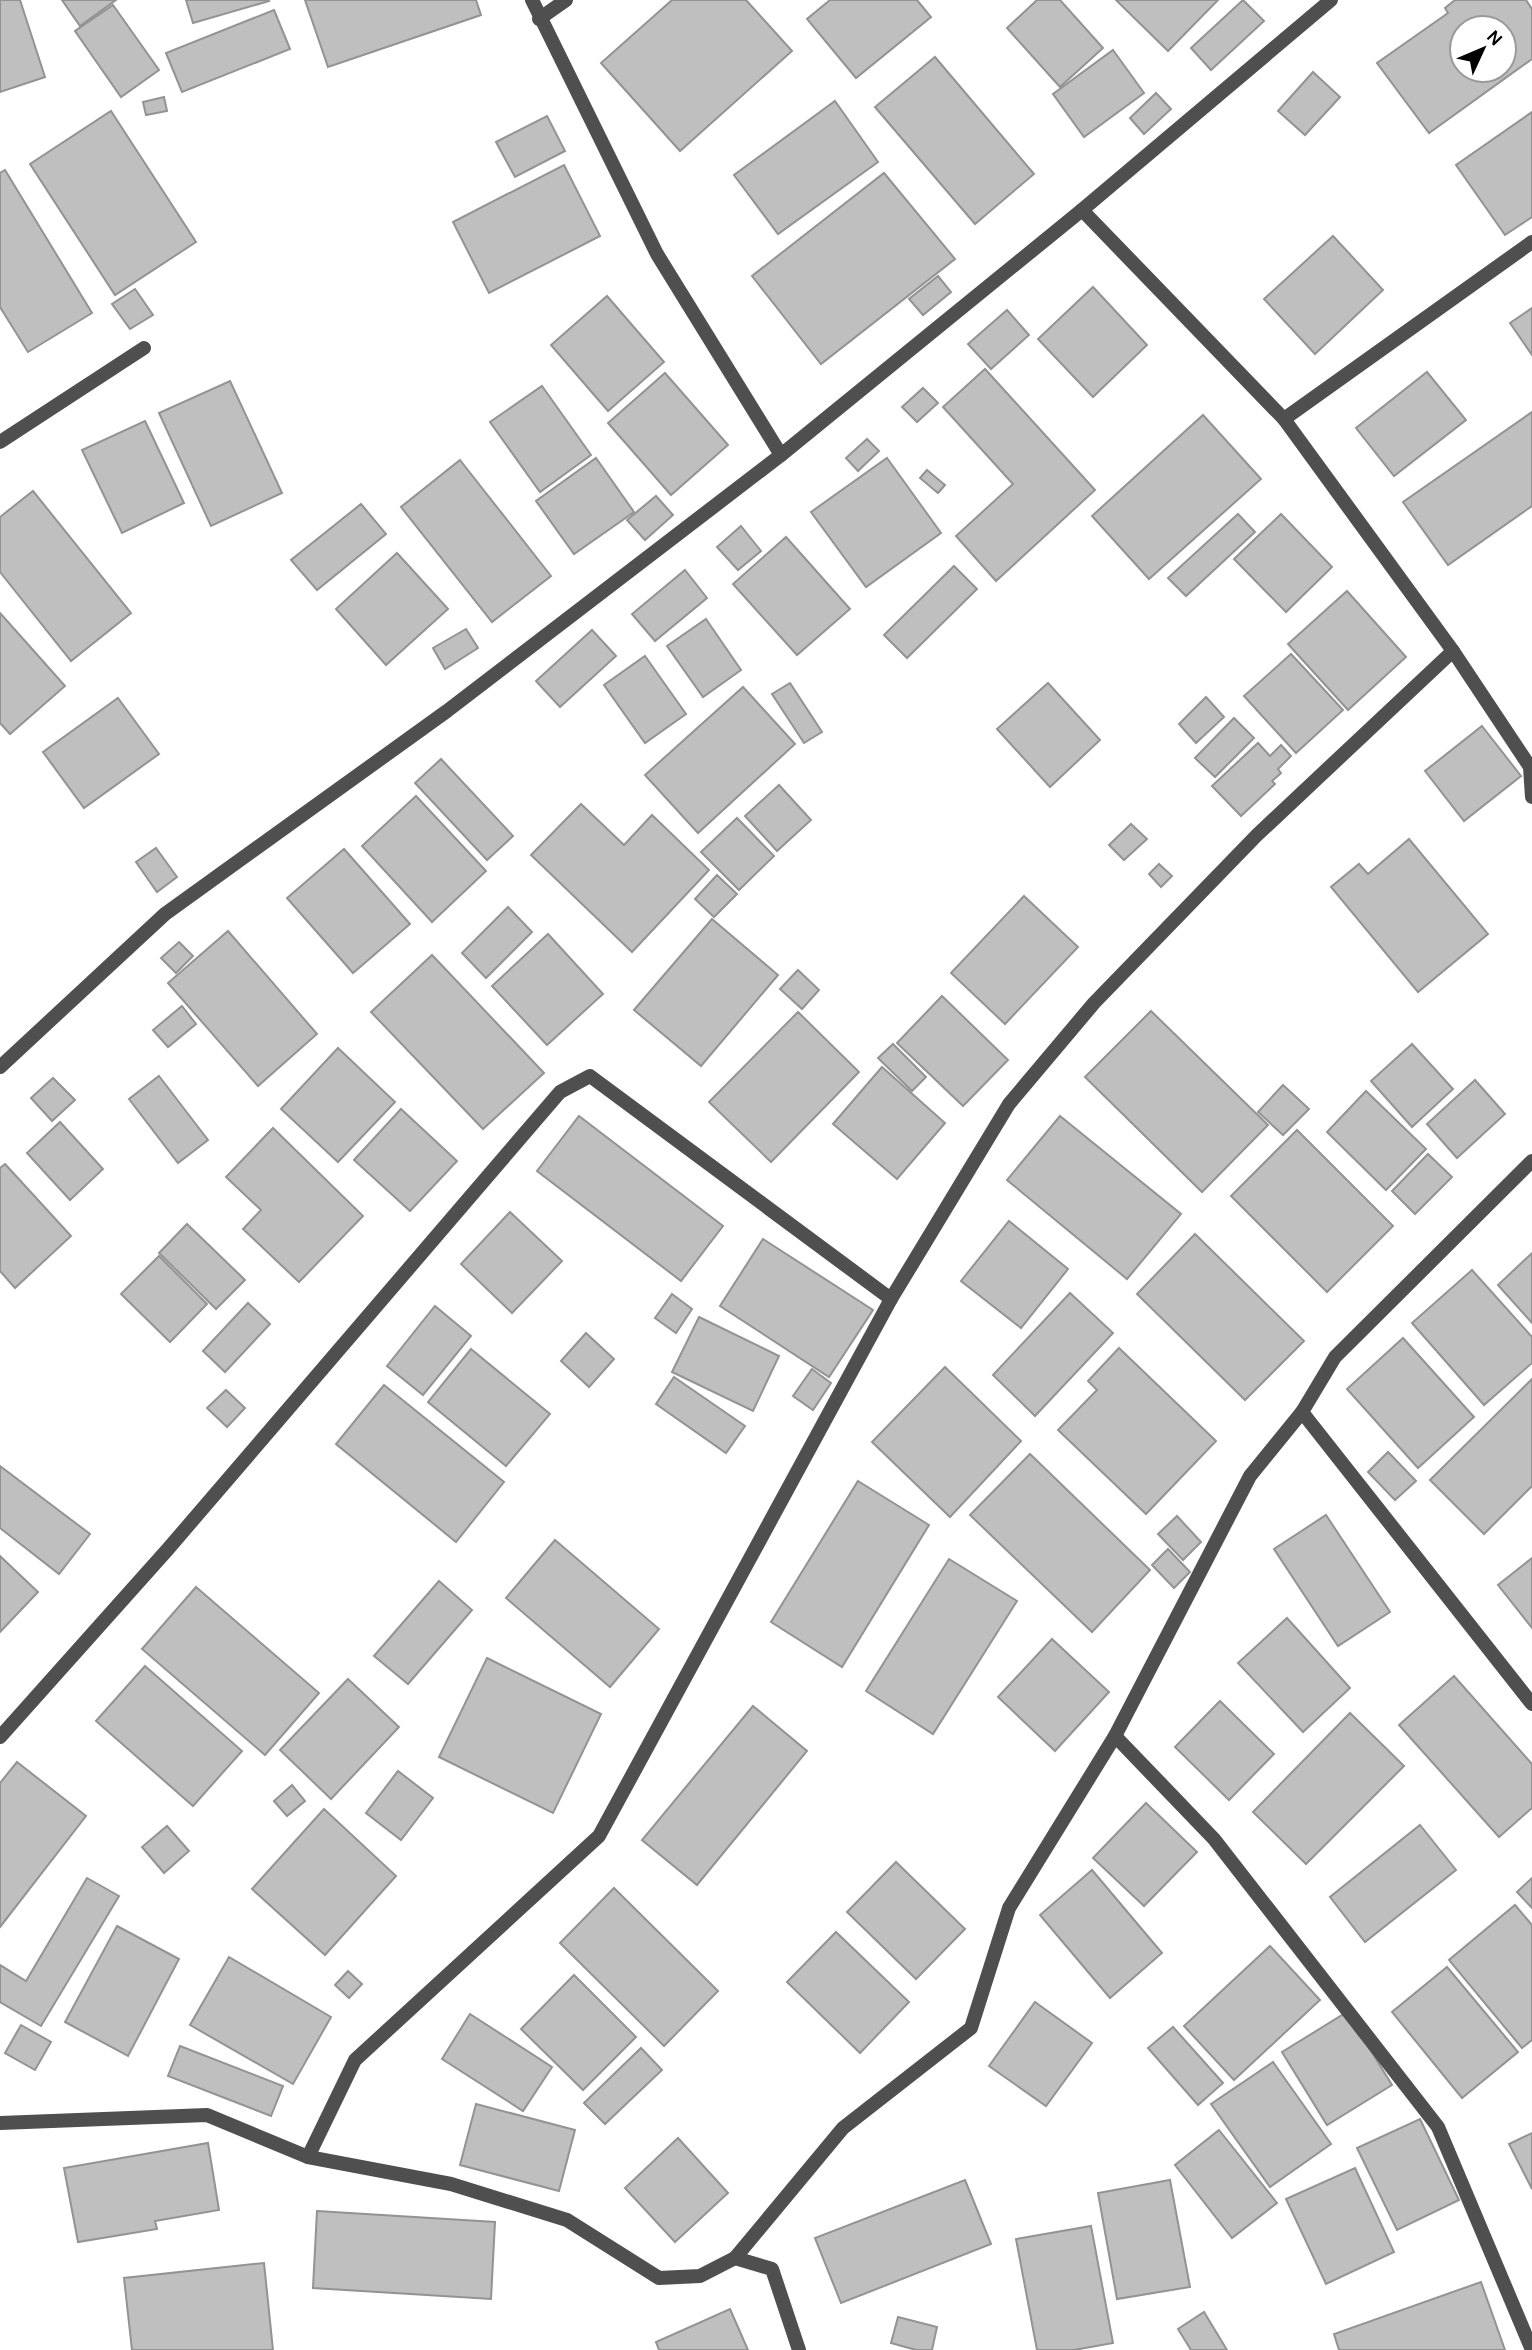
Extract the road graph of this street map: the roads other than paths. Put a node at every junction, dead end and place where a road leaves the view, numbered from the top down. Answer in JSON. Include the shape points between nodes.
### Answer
{"nodes":[{"id":1,"x":532,"y":0,"type":"edge"},
{"id":2,"x":566,"y":0,"type":"edge"},
{"id":3,"x":1331,"y":0,"type":"edge"},
{"id":4,"x":539,"y":19,"type":"junction"},
{"id":5,"x":1082,"y":210,"type":"junction"},
{"id":6,"x":1532,"y":242,"type":"edge"},
{"id":7,"x":144,"y":348,"type":"dead end"},
{"id":8,"x":1284,"y":419,"type":"junction"},
{"id":9,"x":0,"y":442,"type":"edge"},
{"id":10,"x":781,"y":455,"type":"junction"},
{"id":11,"x":1453,"y":651,"type":"junction"},
{"id":12,"x":1532,"y":797,"type":"edge"},
{"id":13,"x":0,"y":1067,"type":"edge"},
{"id":14,"x":1532,"y":1161,"type":"edge"},
{"id":15,"x":891,"y":1299,"type":"junction"},
{"id":16,"x":1303,"y":1412,"type":"junction"},
{"id":17,"x":1532,"y":1704,"type":"edge"},
{"id":18,"x":1115,"y":1736,"type":"junction"},
{"id":19,"x":0,"y":1737,"type":"edge"},
{"id":20,"x":0,"y":2123,"type":"edge"},
{"id":21,"x":308,"y":2157,"type":"junction"},
{"id":22,"x":735,"y":2258,"type":"junction"},
{"id":23,"x":799,"y":2350,"type":"edge"},
{"id":24,"x":1532,"y":2350,"type":"edge"}],
"edges":[{"from":1,"to":4,"type":"street"},
{"from":2,"to":4,"type":"street"},
{"from":3,"to":5,"type":"street"},
{"from":4,"to":10,"type":"street","via":[[657,254]]},
{"from":5,"to":8,"type":"street"},
{"from":5,"to":10,"type":"street"},
{"from":6,"to":8,"type":"street"},
{"from":7,"to":9,"type":"street"},
{"from":8,"to":11,"type":"street"},
{"from":10,"to":13,"type":"street","via":[[447,711],[165,914]]},
{"from":11,"to":12,"type":"street","via":[[1530,767]]},
{"from":11,"to":15,"type":"street","via":[[1258,835],[1094,1003],[1009,1104]]},
{"from":14,"to":16,"type":"street","via":[[1335,1357]]},
{"from":15,"to":19,"type":"street","via":[[590,1076],[560,1092],[168,1549]]},
{"from":15,"to":21,"type":"street","via":[[599,1836],[355,2060]]},
{"from":16,"to":17,"type":"street"},
{"from":16,"to":18,"type":"street","via":[[1250,1476]]},
{"from":18,"to":22,"type":"street","via":[[1009,1908],[971,2028],[843,2128]]},
{"from":18,"to":24,"type":"street","via":[[1214,1839],[1438,2127]]},
{"from":20,"to":21,"type":"street","via":[[207,2115]]},
{"from":21,"to":22,"type":"street","via":[[451,2184],[567,2220],[659,2278],[700,2276]]},
{"from":22,"to":23,"type":"street","via":[[772,2269]]}]}
